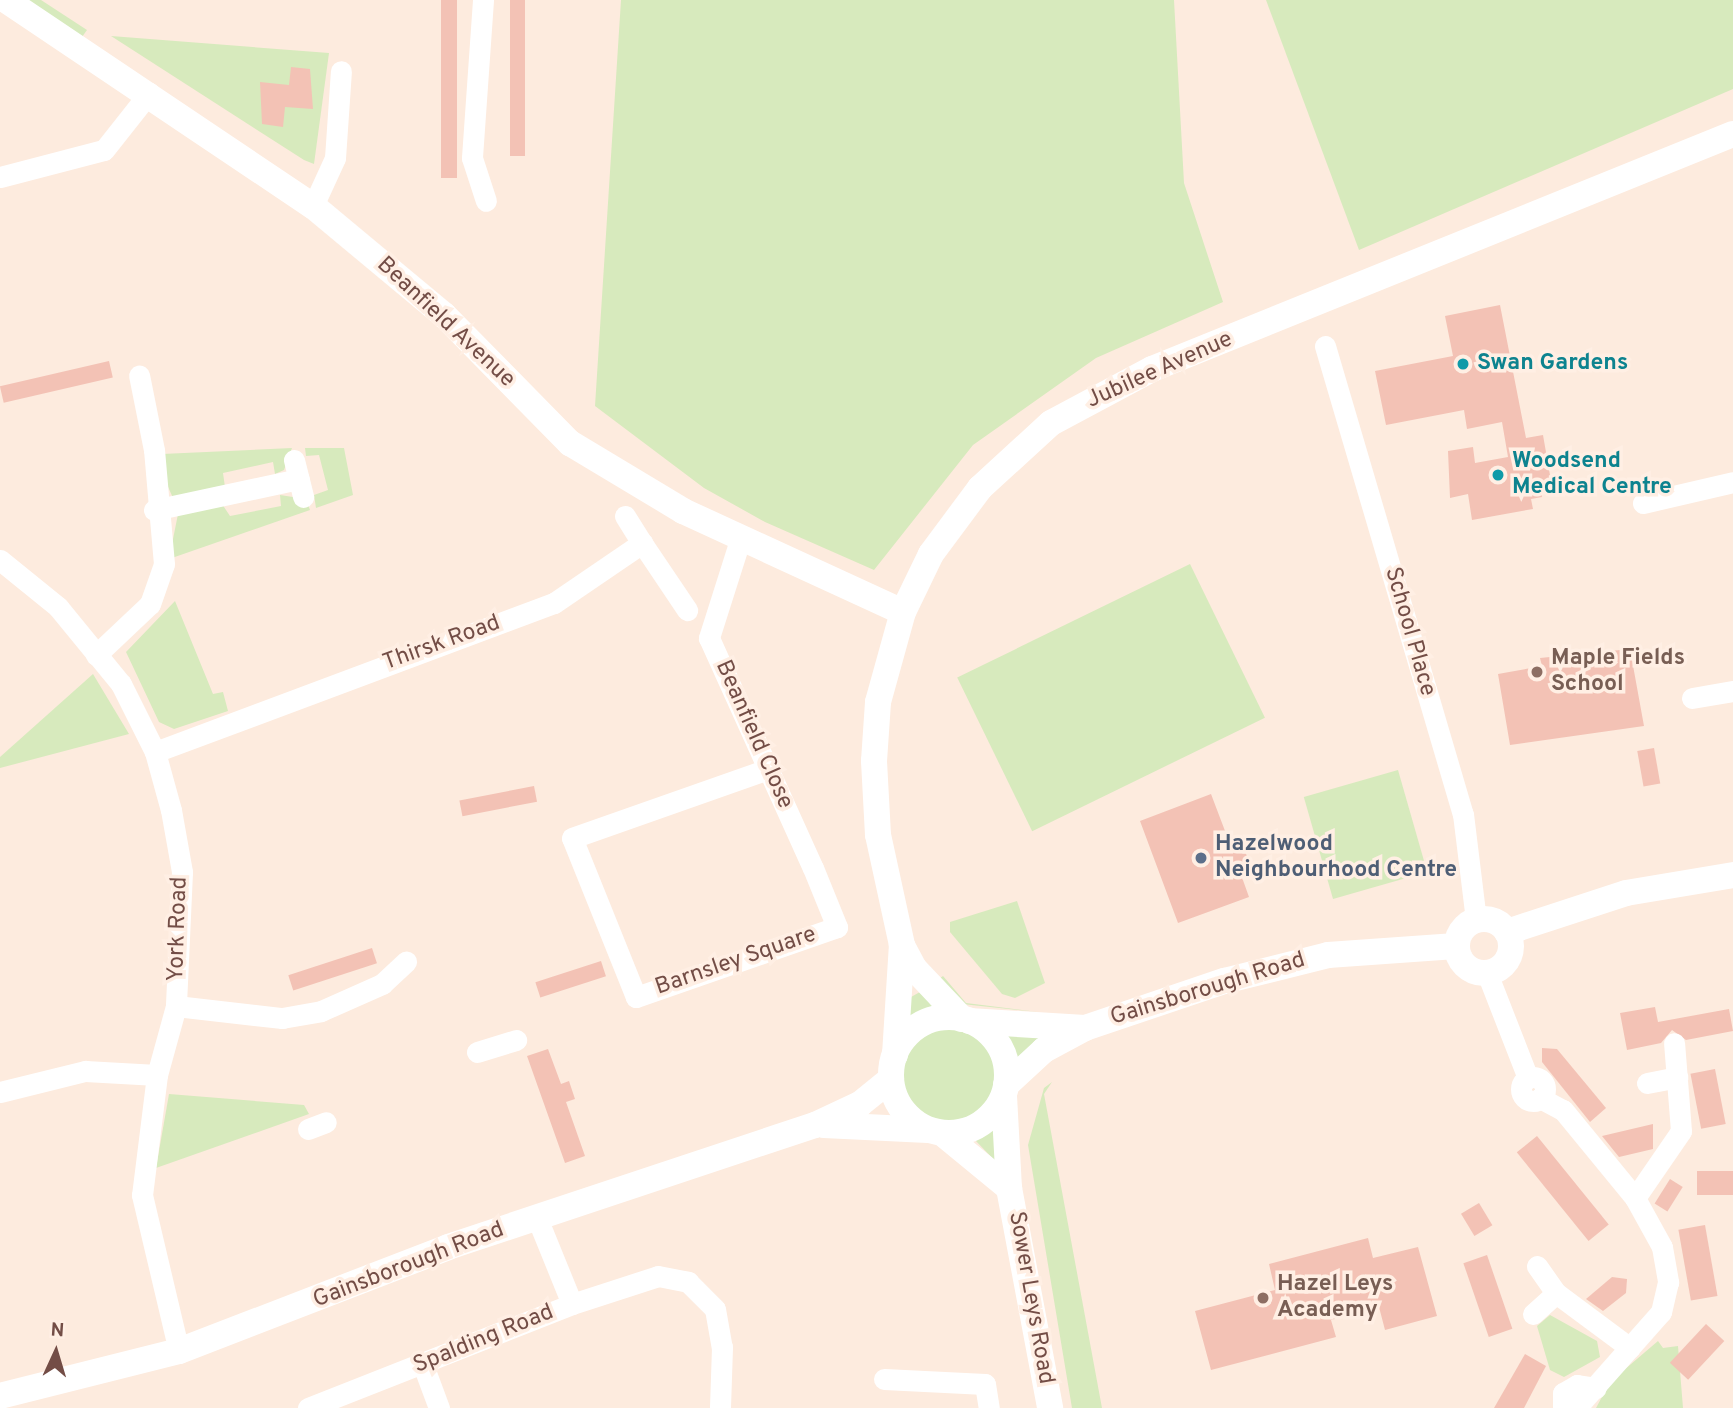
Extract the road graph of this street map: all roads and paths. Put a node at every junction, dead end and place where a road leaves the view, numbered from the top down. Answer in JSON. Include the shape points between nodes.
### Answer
{"nodes":[{"id":1,"x":6,"y":0,"type":"edge"},
{"id":2,"x":483,"y":0,"type":"edge"},
{"id":3,"x":341,"y":71,"type":"dead end"},
{"id":4,"x":149,"y":93,"type":"junction"},
{"id":5,"x":1733,"y":134,"type":"edge"},
{"id":6,"x":0,"y":177,"type":"edge"},
{"id":7,"x":486,"y":201,"type":"dead end"},
{"id":8,"x":313,"y":206,"type":"junction"},
{"id":9,"x":1325,"y":346,"type":"dead end"},
{"id":10,"x":139,"y":375,"type":"dead end"},
{"id":11,"x":299,"y":479,"type":"dead end"},
{"id":12,"x":1733,"y":482,"type":"edge"},
{"id":13,"x":1643,"y":503,"type":"dead end"},
{"id":14,"x":154,"y":510,"type":"junction"},
{"id":15,"x":625,"y":516,"type":"dead end"},
{"id":16,"x":740,"y":540,"type":"junction"},
{"id":17,"x":642,"y":543,"type":"junction"},
{"id":18,"x":0,"y":560,"type":"edge"},
{"id":19,"x":687,"y":610,"type":"dead end"},
{"id":20,"x":903,"y":612,"type":"junction"},
{"id":21,"x":96,"y":655,"type":"junction"},
{"id":22,"x":1703,"y":690,"type":"dead end"},
{"id":23,"x":1733,"y":691,"type":"edge"},
{"id":24,"x":155,"y":752,"type":"junction"},
{"id":25,"x":768,"y":769,"type":"junction"},
{"id":26,"x":1733,"y":875,"type":"edge"},
{"id":27,"x":1476,"y":919,"type":"junction"},
{"id":28,"x":837,"y":928,"type":"joint"},
{"id":29,"x":1507,"y":932,"type":"junction"},
{"id":30,"x":902,"y":945,"type":"junction"},
{"id":31,"x":1456,"y":946,"type":"junction"},
{"id":32,"x":406,"y":962,"type":"dead end"},
{"id":33,"x":1487,"y":973,"type":"junction"},
{"id":34,"x":176,"y":1006,"type":"junction"},
{"id":35,"x":965,"y":1020,"type":"junction"},
{"id":36,"x":1085,"y":1028,"type":"junction"},
{"id":37,"x":516,"y":1040,"type":"dead end"},
{"id":38,"x":1674,"y":1043,"type":"dead end"},
{"id":39,"x":477,"y":1052,"type":"dead end"},
{"id":40,"x":893,"y":1067,"type":"junction"},
{"id":41,"x":157,"y":1075,"type":"junction"},
{"id":42,"x":1677,"y":1077,"type":"junction"},
{"id":43,"x":1647,"y":1083,"type":"dead end"},
{"id":44,"x":1005,"y":1088,"type":"junction"},
{"id":45,"x":0,"y":1092,"type":"edge"},
{"id":46,"x":815,"y":1125,"type":"junction"},
{"id":47,"x":935,"y":1131,"type":"junction"},
{"id":48,"x":1009,"y":1188,"type":"junction"},
{"id":49,"x":1635,"y":1198,"type":"junction"},
{"id":50,"x":537,"y":1218,"type":"junction"},
{"id":51,"x":1537,"y":1266,"type":"dead end"},
{"id":52,"x":1556,"y":1293,"type":"junction"},
{"id":53,"x":572,"y":1304,"type":"junction"},
{"id":54,"x":1533,"y":1314,"type":"dead end"},
{"id":55,"x":1630,"y":1348,"type":"junction"},
{"id":56,"x":179,"y":1351,"type":"junction"},
{"id":57,"x":423,"y":1364,"type":"junction"},
{"id":58,"x":884,"y":1378,"type":"dead end"},
{"id":59,"x":1596,"y":1388,"type":"junction"},
{"id":60,"x":0,"y":1396,"type":"edge"},
{"id":61,"x":308,"y":1408,"type":"edge"},
{"id":62,"x":439,"y":1408,"type":"edge"},
{"id":63,"x":719,"y":1408,"type":"edge"},
{"id":64,"x":989,"y":1408,"type":"edge"},
{"id":65,"x":1049,"y":1408,"type":"edge"},
{"id":66,"x":1563,"y":1408,"type":"edge"},
{"id":67,"x":1576,"y":1408,"type":"edge"}],
"edges":[{"from":1,"to":4,"type":"street","name":"Beanfield Avenue"},
{"from":2,"to":7,"type":"street","via":[[472,158]]},
{"from":3,"to":8,"type":"street","via":[[335,158]]},
{"from":4,"to":6,"type":"street","via":[[104,150]]},
{"from":4,"to":8,"type":"street","name":"Beanfield Avenue"},
{"from":5,"to":20,"type":"street","name":"Jubilee Avenue","via":[[1098,396],[1051,423],[980,488],[931,554]]},
{"from":8,"to":16,"type":"street","name":"Beanfield Avenue","via":[[444,315],[570,443]]},
{"from":9,"to":27,"type":"street","name":"School Place","via":[[1463,814]]},
{"from":10,"to":14,"type":"street","via":[[154,450]]},
{"from":11,"to":14,"type":"street"},
{"from":12,"to":13,"type":"street"},
{"from":14,"to":21,"type":"street","via":[[163,565],[150,604]]},
{"from":15,"to":17,"type":"street"},
{"from":16,"to":20,"type":"street","name":"Beanfield Avenue"},
{"from":16,"to":25,"type":"street","name":"Beanfield Close","via":[[709,638]]},
{"from":17,"to":19,"type":"street"},
{"from":17,"to":24,"type":"street","name":"Thirsk Road","via":[[554,603]]},
{"from":18,"to":21,"type":"street","name":"York Road","via":[[58,607]]},
{"from":20,"to":30,"type":"street","name":"Jubilee Avenue","via":[[878,702],[874,761],[878,835]]},
{"from":21,"to":24,"type":"street","name":"York Road","via":[[121,684]]},
{"from":22,"to":23,"type":"street"},
{"from":24,"to":34,"type":"street","name":"York Road","via":[[182,872]]},
{"from":25,"to":28,"type":"street","name":"Beanfield Close"},
{"from":25,"to":28,"type":"street","name":"Barnsley Square","via":[[572,838],[636,997]]},
{"from":26,"to":29,"type":"street","via":[[1626,893]]},
{"from":27,"to":29,"type":"street","via":[[1494,920]]},
{"from":27,"to":31,"type":"street","via":[[1462,929]]},
{"from":29,"to":33,"type":"street","via":[[1508,958]]},
{"from":30,"to":35,"type":"street","name":"Jubilee Avenue","via":[[914,968]]},
{"from":30,"to":40,"type":"street","name":"Jubilee Avenue"},
{"from":31,"to":33,"type":"street","via":[[1462,963]]},
{"from":31,"to":36,"type":"street","name":"Gainsborough Road","via":[[1318,957]]},
{"from":32,"to":34,"type":"street","via":[[382,984],[321,1011],[282,1018]]},
{"from":33,"to":49,"type":"street","via":[[1528,1078],[1542,1082],[1540,1098],[1563,1110]]},
{"from":34,"to":41,"type":"street","name":"York Road"},
{"from":35,"to":36,"type":"street","name":"Gainsborough Road"},
{"from":35,"to":40,"type":"street","via":[[922,1025]]},
{"from":35,"to":44,"type":"street","via":[[999,1046]]},
{"from":36,"to":44,"type":"street","name":"Gainsborough Road","via":[[1045,1050]]},
{"from":37,"to":39,"type":"street"},
{"from":38,"to":42,"type":"street"},
{"from":40,"to":46,"type":"street","name":"Gainsborough Road","via":[[860,1104]]},
{"from":40,"to":47,"type":"street","via":[[907,1115]]},
{"from":41,"to":45,"type":"street","via":[[85,1071]]},
{"from":41,"to":56,"type":"street","name":"York Road","via":[[142,1195]]},
{"from":42,"to":43,"type":"street"},
{"from":42,"to":49,"type":"street","via":[[1681,1130]]},
{"from":44,"to":47,"type":"street","via":[[985,1121]]},
{"from":44,"to":48,"type":"street","name":"Sower Leys Road"},
{"from":46,"to":47,"type":"street","name":"Gainsborough Road"},
{"from":46,"to":50,"type":"street","name":"Gainsborough Road"},
{"from":47,"to":48,"type":"street","name":"Sower Leys Road"},
{"from":48,"to":65,"type":"street","name":"Sower Leys Road"},
{"from":49,"to":55,"type":"street","via":[[1662,1247],[1668,1282],[1661,1312]]},
{"from":50,"to":53,"type":"street","name":"Spalding Road"},
{"from":50,"to":56,"type":"street","name":"Gainsborough Road"},
{"from":51,"to":52,"type":"street"},
{"from":52,"to":54,"type":"street"},
{"from":52,"to":55,"type":"street"},
{"from":53,"to":57,"type":"street","name":"Spalding Road"},
{"from":53,"to":63,"type":"street","via":[[658,1276],[688,1282],[715,1309],[722,1347]]},
{"from":55,"to":59,"type":"street"},
{"from":56,"to":60,"type":"street","name":"Gainsborough Road"},
{"from":57,"to":61,"type":"street","name":"Spalding Road"},
{"from":57,"to":62,"type":"street"},
{"from":58,"to":64,"type":"street","via":[[985,1384]]},
{"from":59,"to":66,"type":"street","via":[[1577,1385],[1563,1392]]},
{"from":59,"to":67,"type":"street"}]}
